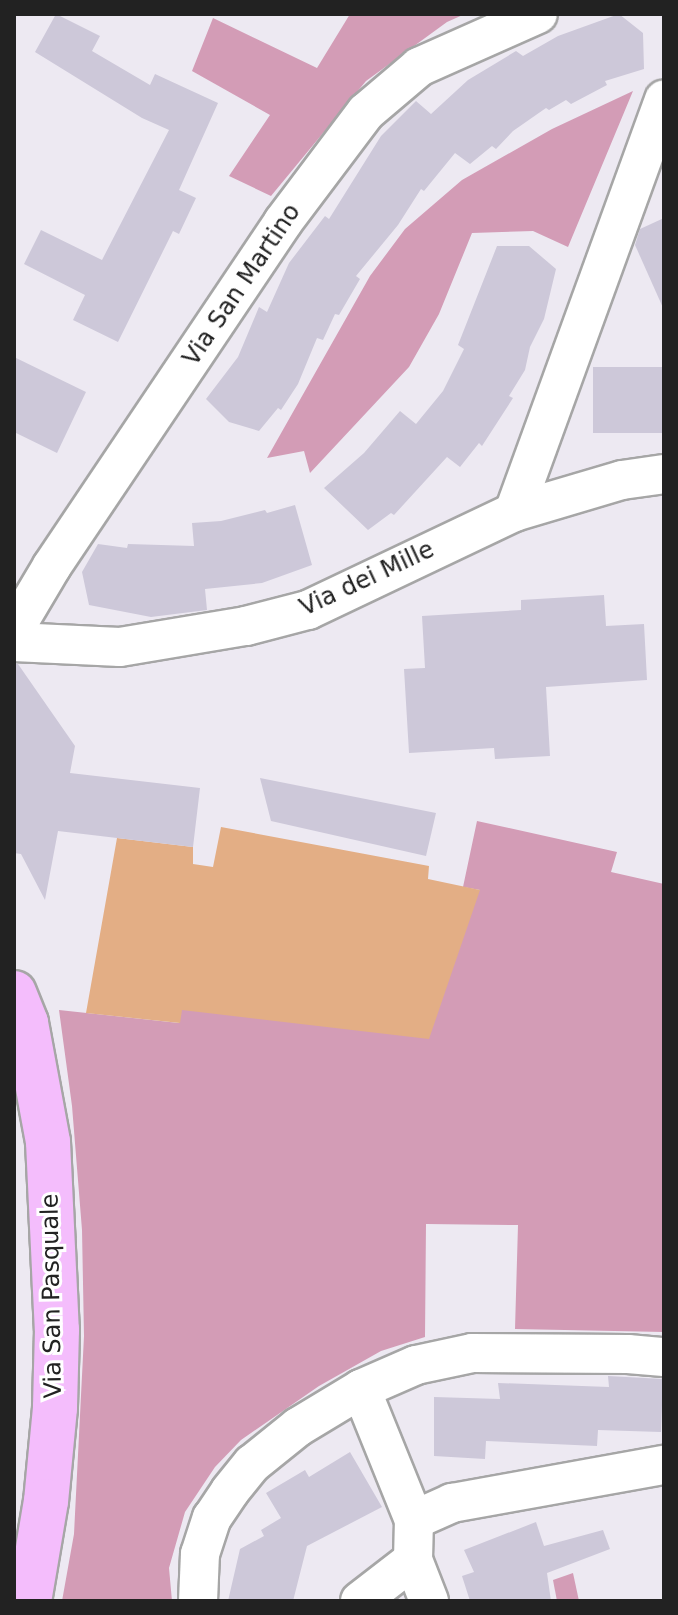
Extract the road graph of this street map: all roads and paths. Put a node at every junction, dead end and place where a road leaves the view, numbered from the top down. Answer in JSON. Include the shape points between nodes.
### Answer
{"nodes":[{"id":1,"x":538,"y":14,"type":"edge"},
{"id":2,"x":664,"y":99,"type":"edge"},
{"id":3,"x":664,"y":474,"type":"edge"},
{"id":4,"x":514,"y":512,"type":"junction"},
{"id":5,"x":14,"y":630,"type":"edge"},
{"id":6,"x":14,"y":642,"type":"edge"},
{"id":7,"x":14,"y":993,"type":"edge"},
{"id":8,"x":664,"y":1357,"type":"edge"},
{"id":9,"x":361,"y":1389,"type":"junction"},
{"id":10,"x":664,"y":1465,"type":"edge"},
{"id":11,"x":414,"y":1520,"type":"junction"},
{"id":12,"x":413,"y":1560,"type":"junction"},
{"id":13,"x":29,"y":1601,"type":"edge"},
{"id":14,"x":198,"y":1601,"type":"edge"},
{"id":15,"x":360,"y":1601,"type":"edge"},
{"id":16,"x":429,"y":1601,"type":"edge"}],
"edges":[{"from":1,"to":5,"type":"street","name":"Via San Martino","via":[[430,61],[366,112],[283,222]]},
{"from":2,"to":4,"type":"street"},
{"from":3,"to":4,"type":"street","name":"Via dei Mille","via":[[622,480]]},
{"from":4,"to":6,"type":"street","name":"Via dei Mille","via":[[308,610],[120,647]]},
{"from":7,"to":13,"type":"street","name":"Via San Pasquale","via":[[26,1023],[48,1142],[57,1330],[46,1501]]},
{"from":8,"to":9,"type":"street","via":[[472,1353],[416,1365]]},
{"from":9,"to":11,"type":"street"},
{"from":9,"to":14,"type":"street","via":[[298,1427],[252,1464],[230,1491],[212,1518],[200,1554]]},
{"from":10,"to":11,"type":"street","via":[[452,1503]]},
{"from":11,"to":12,"type":"street"},
{"from":12,"to":15,"type":"street"},
{"from":12,"to":16,"type":"street"}]}
